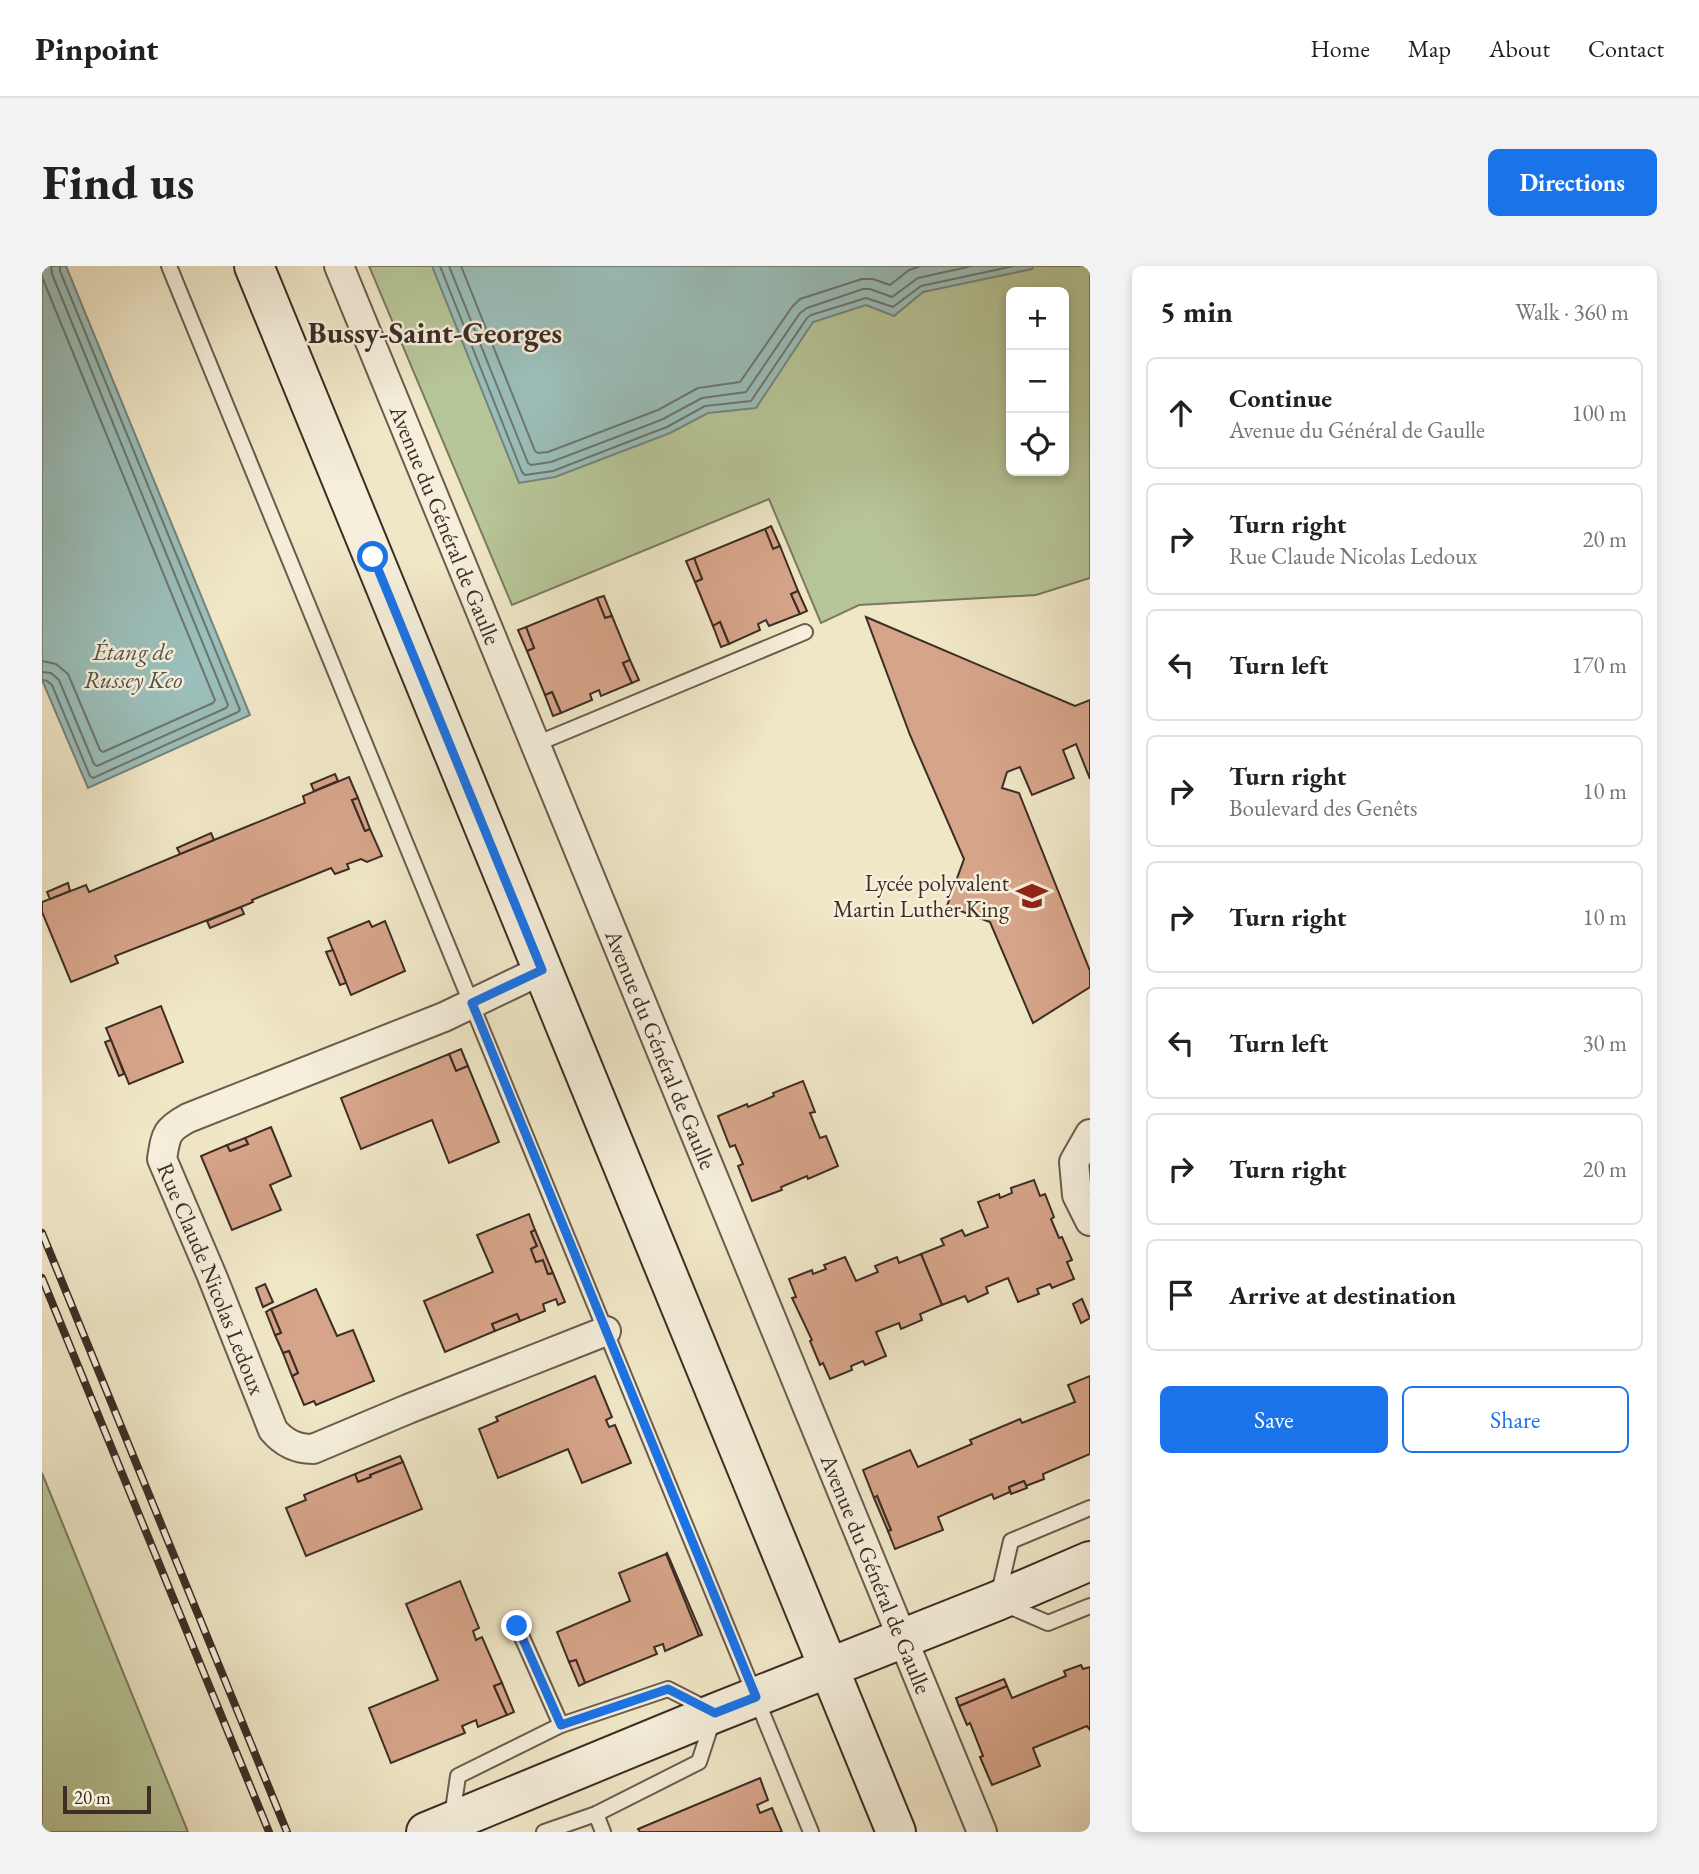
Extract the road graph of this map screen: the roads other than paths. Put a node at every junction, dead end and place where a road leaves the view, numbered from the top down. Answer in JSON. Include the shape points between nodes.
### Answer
{"nodes":[{"id":1,"x":169,"y":266,"type":"edge"},
{"id":2,"x":254,"y":266,"type":"edge"},
{"id":3,"x":339,"y":266,"type":"edge"},
{"id":4,"x":805,"y":632,"type":"dead end"},
{"id":5,"x":536,"y":744,"type":"junction"},
{"id":6,"x":542,"y":970,"type":"junction"},
{"id":7,"x":472,"y":1003,"type":"junction"},
{"id":8,"x":1090,"y":1134,"type":"edge"},
{"id":9,"x":1090,"y":1221,"type":"edge"},
{"id":10,"x":606,"y":1331,"type":"junction"},
{"id":11,"x":1090,"y":1508,"type":"edge"},
{"id":12,"x":1090,"y":1561,"type":"edge"},
{"id":13,"x":997,"y":1601,"type":"junction"},
{"id":14,"x":1090,"y":1606,"type":"edge"},
{"id":15,"x":517,"y":1626,"type":"dead end"},
{"id":16,"x":903,"y":1638,"type":"junction"},
{"id":17,"x":828,"y":1668,"type":"junction"},
{"id":18,"x":756,"y":1697,"type":"junction"},
{"id":19,"x":715,"y":1713,"type":"junction"},
{"id":20,"x":561,"y":1725,"type":"junction"},
{"id":21,"x":596,"y":1814,"type":"junction"},
{"id":22,"x":448,"y":1829,"type":"edge"},
{"id":23,"x":544,"y":1832,"type":"edge"},
{"id":24,"x":603,"y":1832,"type":"edge"},
{"id":25,"x":811,"y":1832,"type":"edge"},
{"id":26,"x":896,"y":1832,"type":"edge"},
{"id":27,"x":982,"y":1832,"type":"edge"}],
"edges":[{"from":1,"to":7,"type":"lane"},
{"from":2,"to":6,"type":"main road"},
{"from":3,"to":5,"type":"street","name":"Avenue du Général de Gaulle"},
{"from":4,"to":5,"type":"lane"},
{"from":5,"to":16,"type":"street","name":"Avenue du Général de Gaulle"},
{"from":6,"to":7,"type":"street","name":"Rue Claude Nicolas Ledoux"},
{"from":6,"to":17,"type":"main road"},
{"from":7,"to":10,"type":"lane"},
{"from":7,"to":10,"type":"street","name":"Rue Claude Nicolas Ledoux","via":[[188,1118],[172,1127],[162,1159],[273,1430],[300,1449],[313,1449]]},
{"from":8,"to":9,"type":"street","via":[[1074,1162],[1077,1195]]},
{"from":10,"to":18,"type":"lane"},
{"from":11,"to":13,"type":"lane","via":[[1011,1541]]},
{"from":12,"to":13,"type":"main road"},
{"from":13,"to":14,"type":"lane","via":[[1048,1623]]},
{"from":13,"to":16,"type":"main road"},
{"from":15,"to":20,"type":"lane"},
{"from":16,"to":17,"type":"main road"},
{"from":16,"to":27,"type":"street","name":"Avenue du Général de Gaulle"},
{"from":17,"to":18,"type":"main road"},
{"from":17,"to":26,"type":"main road"},
{"from":18,"to":19,"type":"main road"},
{"from":18,"to":25,"type":"lane"},
{"from":19,"to":20,"type":"lane","via":[[668,1689]]},
{"from":19,"to":21,"type":"lane","via":[[699,1762]]},
{"from":19,"to":22,"type":"main road"},
{"from":20,"to":22,"type":"lane","via":[[458,1776]]},
{"from":21,"to":23,"type":"lane"},
{"from":21,"to":24,"type":"lane"}]}
